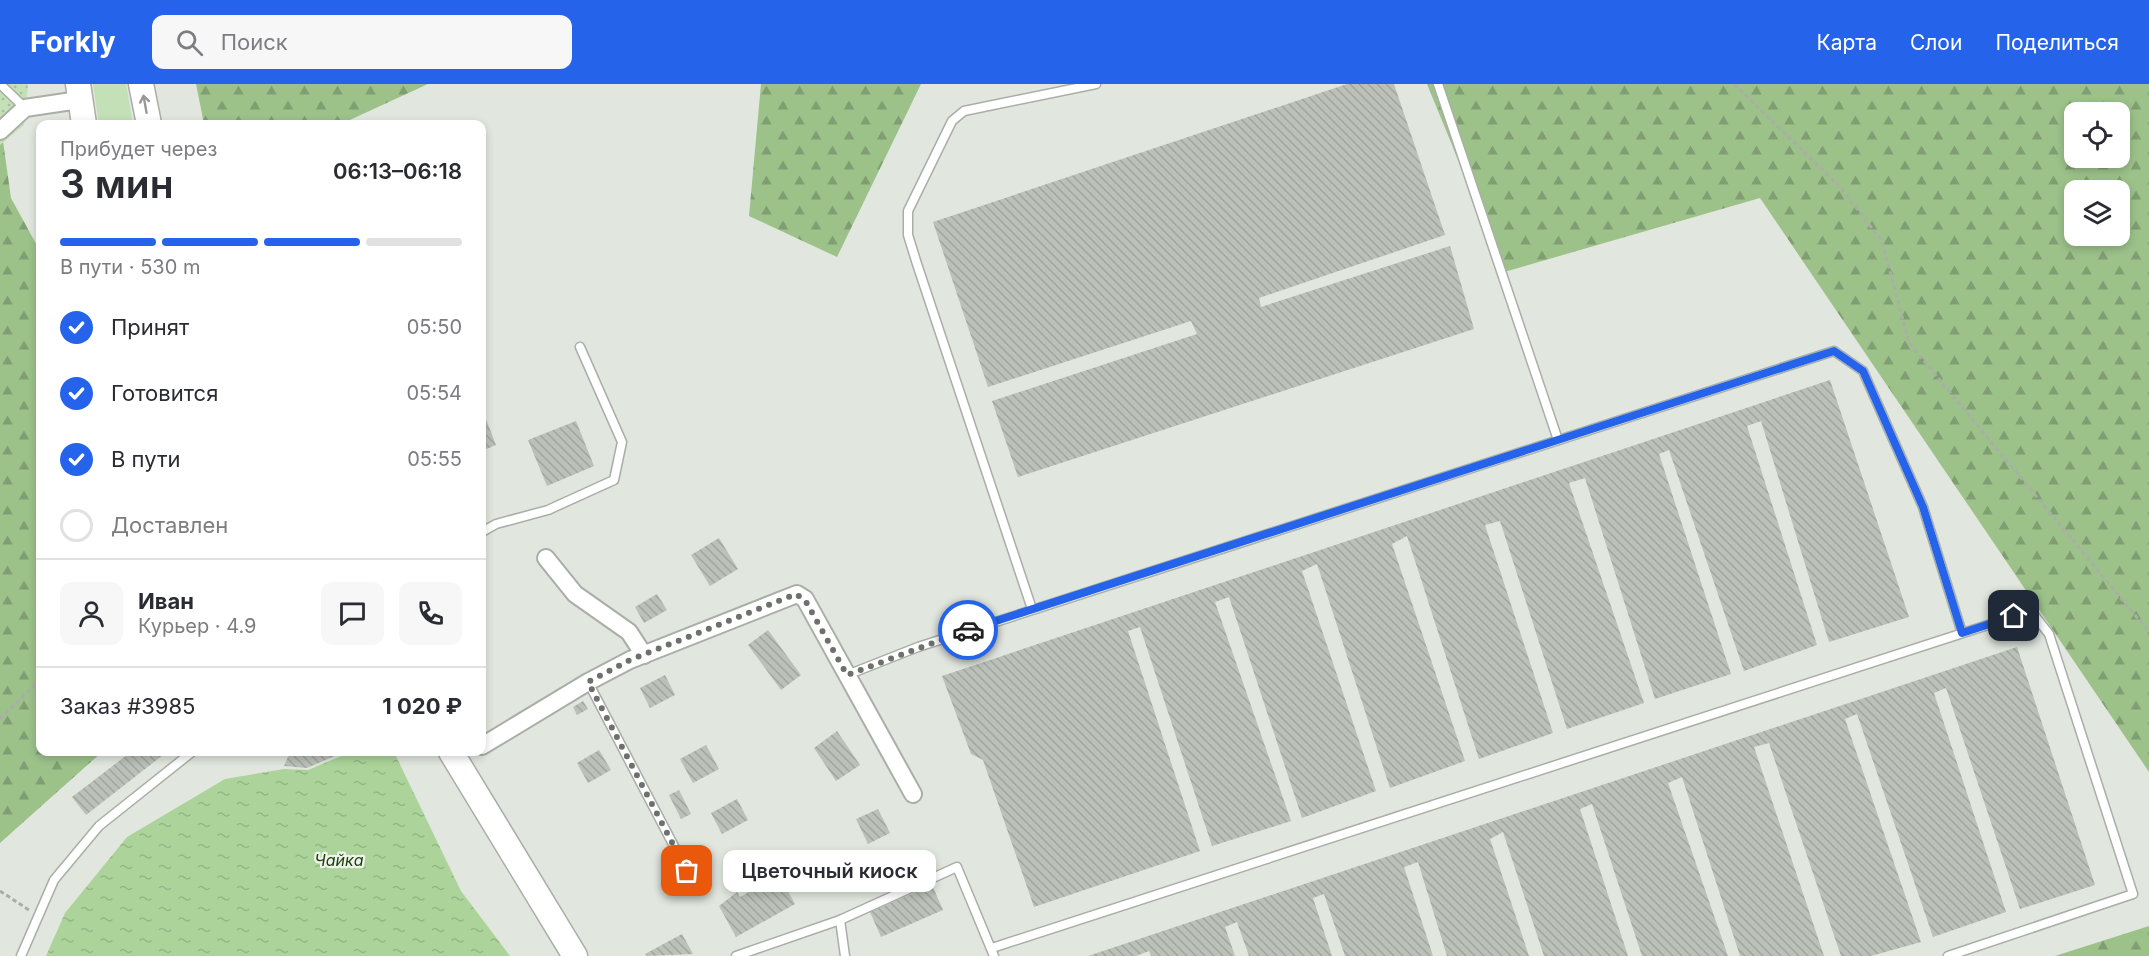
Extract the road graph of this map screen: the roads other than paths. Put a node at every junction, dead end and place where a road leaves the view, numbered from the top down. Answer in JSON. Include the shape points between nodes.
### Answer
{"nodes":[{"id":1,"x":0,"y":84,"type":"edge"},
{"id":2,"x":141,"y":84,"type":"edge"},
{"id":3,"x":1096,"y":84,"type":"edge"},
{"id":4,"x":1438,"y":84,"type":"edge"},
{"id":5,"x":79,"y":92,"type":"edge"},
{"id":6,"x":25,"y":108,"type":"junction"},
{"id":7,"x":83,"y":120,"type":"edge"},
{"id":8,"x":148,"y":120,"type":"edge"},
{"id":9,"x":0,"y":131,"type":"edge"},
{"id":10,"x":580,"y":347,"type":"dead end"},
{"id":11,"x":1558,"y":440,"type":"junction"},
{"id":12,"x":486,"y":530,"type":"edge"},
{"id":13,"x":546,"y":558,"type":"dead end"},
{"id":14,"x":1032,"y":609,"type":"junction"},
{"id":15,"x":1962,"y":633,"type":"junction"},
{"id":16,"x":644,"y":655,"type":"junction"},
{"id":17,"x":847,"y":675,"type":"junction"},
{"id":18,"x":588,"y":682,"type":"junction"},
{"id":19,"x":486,"y":744,"type":"edge"},
{"id":20,"x":187,"y":756,"type":"edge"},
{"id":21,"x":462,"y":756,"type":"edge"},
{"id":22,"x":913,"y":794,"type":"dead end"},
{"id":23,"x":687,"y":871,"type":"dead end"},
{"id":24,"x":840,"y":920,"type":"junction"},
{"id":25,"x":993,"y":952,"type":"edge"},
{"id":26,"x":21,"y":956,"type":"edge"},
{"id":27,"x":575,"y":956,"type":"edge"},
{"id":28,"x":736,"y":956,"type":"edge"},
{"id":29,"x":845,"y":956,"type":"edge"},
{"id":30,"x":1948,"y":956,"type":"edge"}],
"edges":[{"from":1,"to":6,"type":"lane"},
{"from":8,"to":2,"type":"main road","one_way":true},
{"from":3,"to":14,"type":"lane","via":[[964,111],[952,121],[908,211],[908,235],[917,264]]},
{"from":4,"to":11,"type":"lane"},
{"from":5,"to":6,"type":"street"},
{"from":5,"to":7,"type":"main road"},
{"from":6,"to":9,"type":"street"},
{"from":10,"to":12,"type":"lane","via":[[622,442],[614,480],[548,510]]},
{"from":11,"to":14,"type":"lane"},
{"from":11,"to":15,"type":"lane","via":[[1834,351],[1863,371],[1923,507]]},
{"from":13,"to":16,"type":"street","via":[[575,594],[629,632]]},
{"from":14,"to":17,"type":"lane"},
{"from":15,"to":25,"type":"lane"},
{"from":15,"to":30,"type":"lane","via":[[2031,611],[2049,634],[2133,894]]},
{"from":16,"to":17,"type":"street","via":[[796,594],[805,600]]},
{"from":16,"to":18,"type":"street"},
{"from":17,"to":22,"type":"street"},
{"from":18,"to":19,"type":"street"},
{"from":18,"to":23,"type":"lane"},
{"from":20,"to":26,"type":"lane","via":[[99,826],[54,880]]},
{"from":21,"to":27,"type":"main road"},
{"from":24,"to":25,"type":"lane","via":[[957,867]]},
{"from":24,"to":28,"type":"lane"},
{"from":24,"to":29,"type":"lane"}]}
